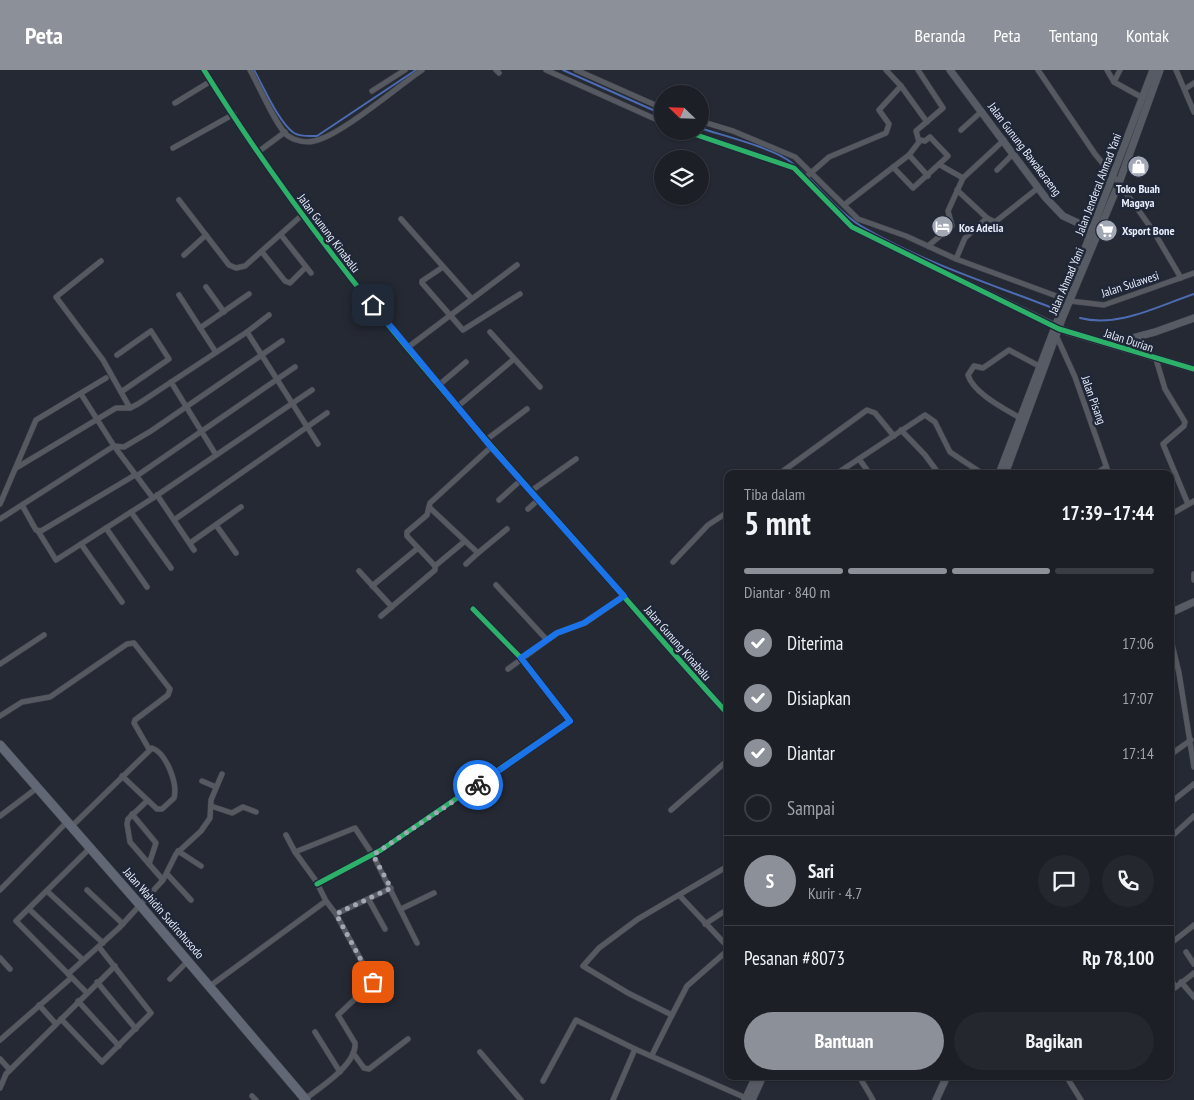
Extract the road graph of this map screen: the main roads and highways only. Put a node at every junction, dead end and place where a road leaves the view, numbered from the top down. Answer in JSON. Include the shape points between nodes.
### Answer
{"nodes":[{"id":1,"x":950,"y":70,"type":"edge"},
{"id":2,"x":1153,"y":70,"type":"edge"},
{"id":3,"x":1160,"y":70,"type":"edge"},
{"id":4,"x":1093,"y":230,"type":"junction"},
{"id":5,"x":1066,"y":302,"type":"junction"},
{"id":6,"x":1194,"y":318,"type":"edge"},
{"id":7,"x":1058,"y":325,"type":"junction"},
{"id":8,"x":1110,"y":344,"type":"junction"},
{"id":9,"x":1194,"y":369,"type":"edge"},
{"id":10,"x":1000,"y":470,"type":"edge"},
{"id":11,"x":1006,"y":470,"type":"edge"},
{"id":12,"x":1194,"y":602,"type":"edge"},
{"id":13,"x":1174,"y":611,"type":"edge"},
{"id":14,"x":0,"y":745,"type":"edge"},
{"id":15,"x":754,"y":1080,"type":"edge"},
{"id":16,"x":760,"y":1080,"type":"edge"},
{"id":17,"x":945,"y":1080,"type":"edge"},
{"id":18,"x":303,"y":1099,"type":"edge"},
{"id":19,"x":747,"y":1099,"type":"edge"},
{"id":20,"x":936,"y":1100,"type":"edge"}],
"edges":[{"from":1,"to":4,"type":"main road","name":"Jalan Gunung Bawakaraeng","via":[[1038,188],[1063,216]]},
{"from":2,"to":4,"type":"main road","name":"Jalan Jenderal Ahmad Yani"},
{"from":3,"to":5,"type":"main road","name":"Jalan Ahmad Yani","via":[[1119,183]]},
{"from":4,"to":5,"type":"main road","name":"Jalan Jenderal Ahmad Yani"},
{"from":5,"to":7,"type":"main road","name":"Jalan Ahmad Yani"},
{"from":6,"to":8,"type":"main road"},
{"from":7,"to":8,"type":"main road","name":"Jalan Durian"},
{"from":7,"to":10,"type":"main road","via":[[1039,366]]},
{"from":7,"to":11,"type":"main road","name":"Jalan Ahmad Yani"},
{"from":8,"to":9,"type":"main road","name":"Jalan Durian"},
{"from":12,"to":13,"type":"main road"},
{"from":14,"to":18,"type":"highway","name":"Jalan Wahidin Sudirohusodo","via":[[210,986]]},
{"from":15,"to":19,"type":"main road"},
{"from":16,"to":19,"type":"main road"},
{"from":17,"to":20,"type":"main road"}]}
